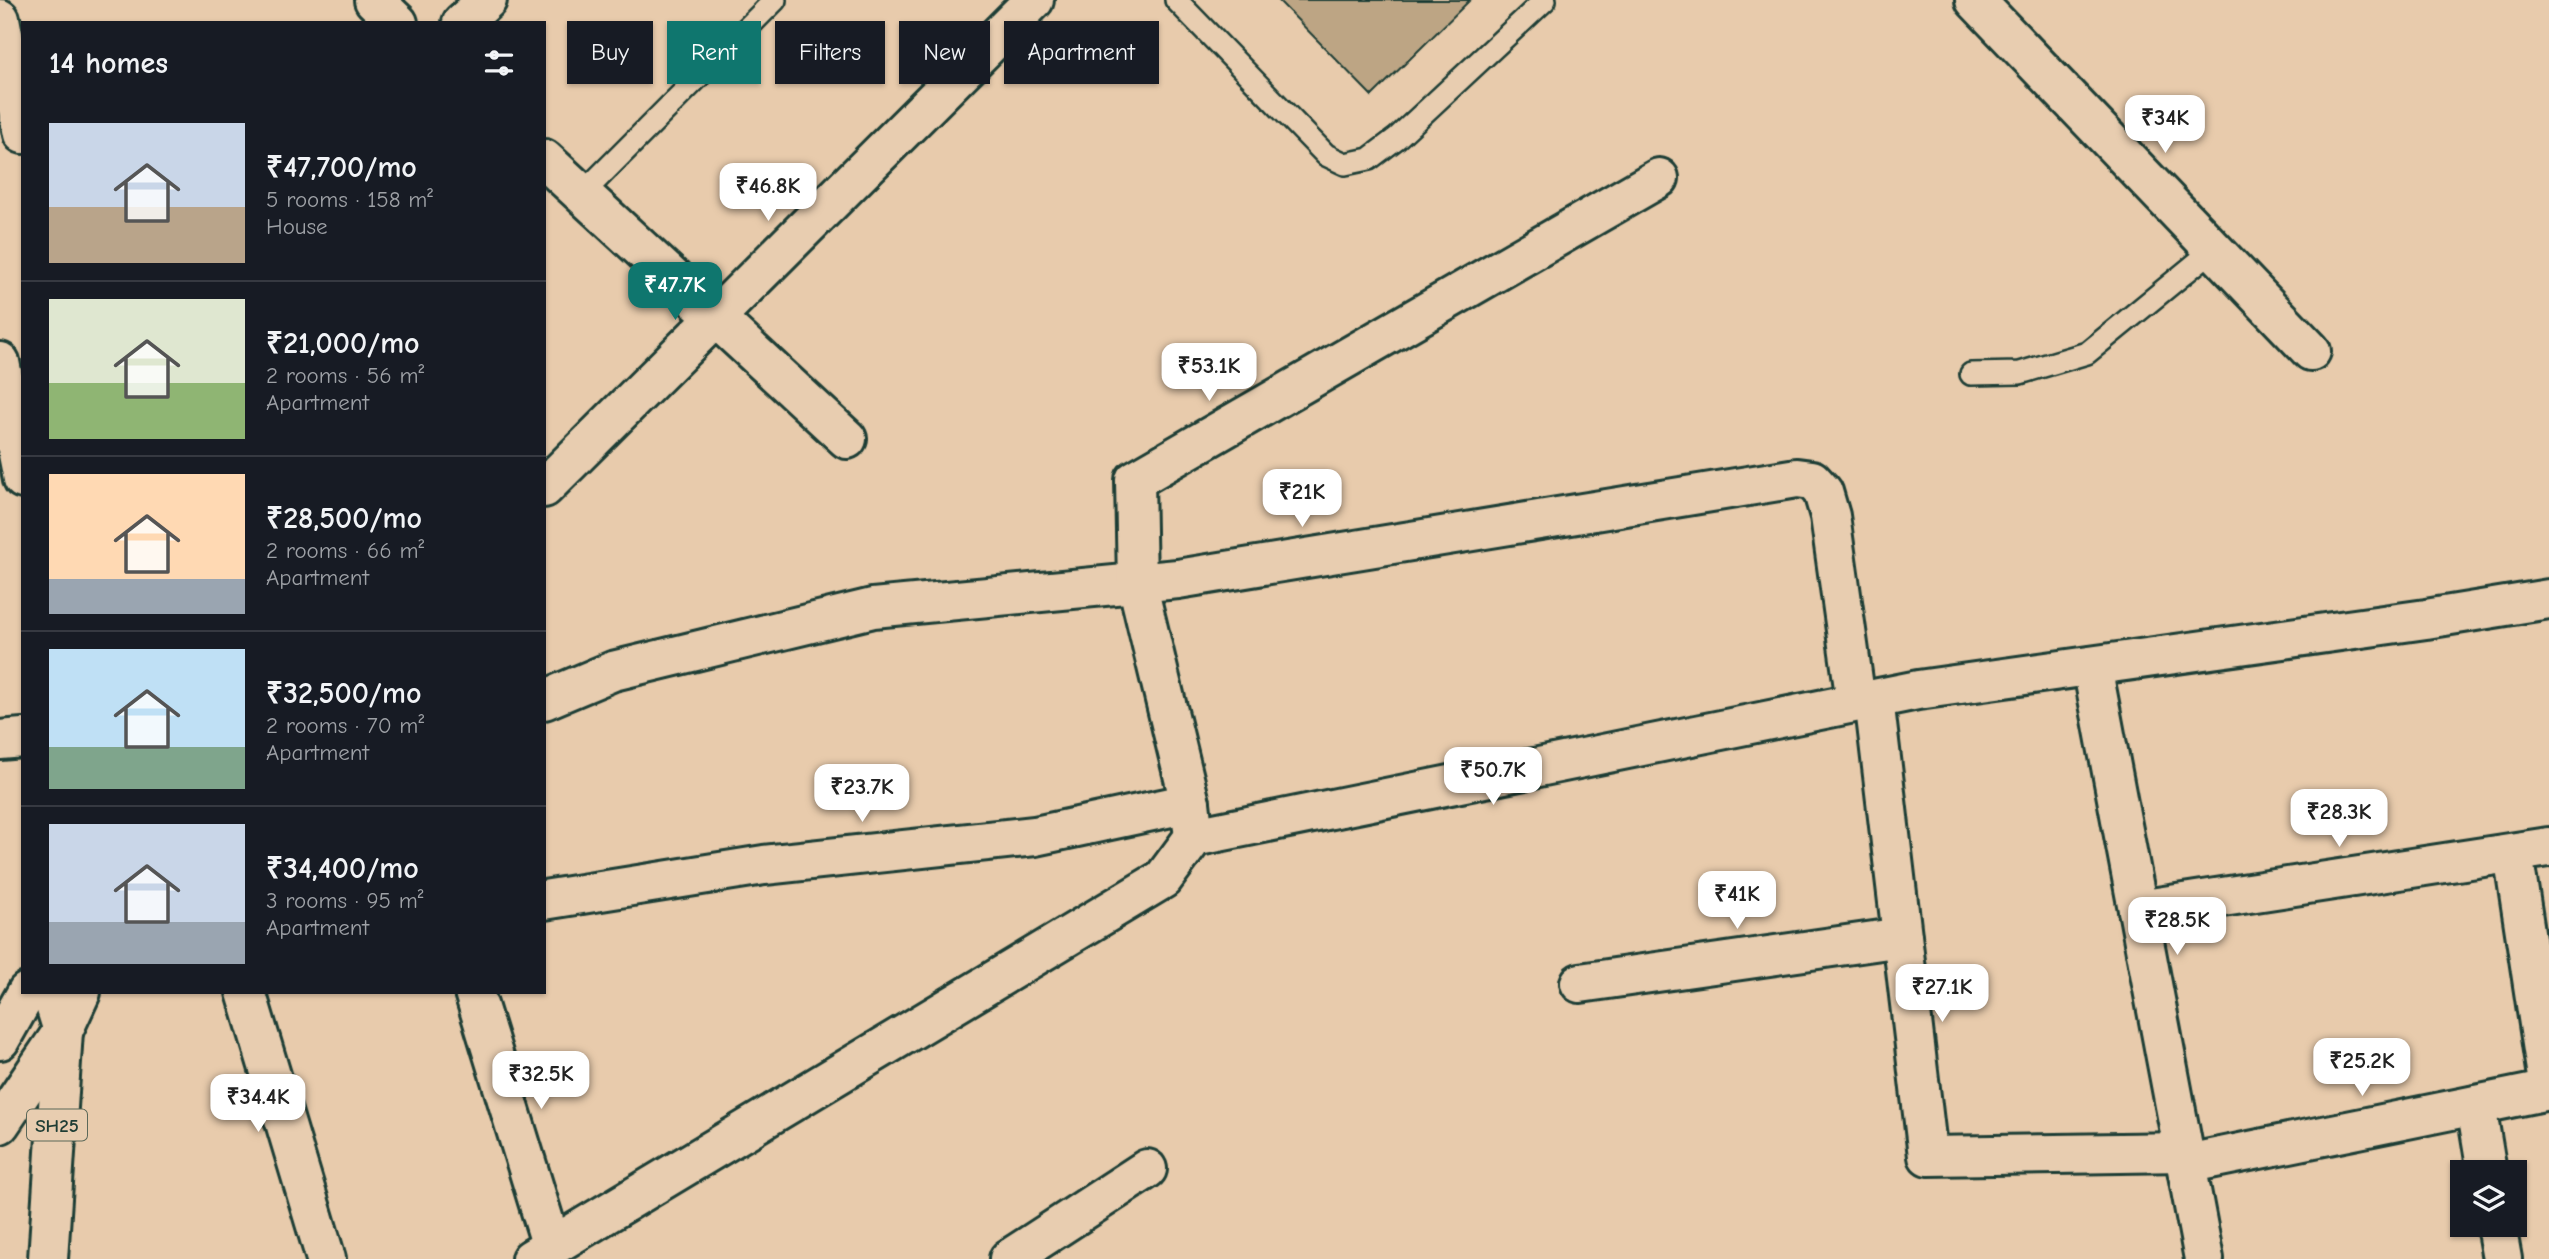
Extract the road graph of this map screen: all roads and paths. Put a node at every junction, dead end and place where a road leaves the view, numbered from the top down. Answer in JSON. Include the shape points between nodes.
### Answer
{"nodes":[{"id":1,"x":374,"y":0,"type":"edge"},
{"id":2,"x":487,"y":0,"type":"edge"},
{"id":3,"x":775,"y":0,"type":"edge"},
{"id":4,"x":1034,"y":0,"type":"edge"},
{"id":5,"x":1176,"y":0,"type":"edge"},
{"id":6,"x":1545,"y":0,"type":"edge"},
{"id":7,"x":1975,"y":0,"type":"edge"},
{"id":8,"x":0,"y":19,"type":"edge"},
{"id":9,"x":396,"y":21,"type":"edge"},
{"id":10,"x":464,"y":21,"type":"edge"},
{"id":11,"x":21,"y":124,"type":"edge"},
{"id":12,"x":546,"y":161,"type":"edge"},
{"id":13,"x":1659,"y":178,"type":"dead end"},
{"id":14,"x":582,"y":194,"type":"junction"},
{"id":15,"x":2214,"y":249,"type":"junction"},
{"id":16,"x":715,"y":319,"type":"junction"},
{"id":17,"x":2311,"y":352,"type":"dead end"},
{"id":18,"x":0,"y":362,"type":"edge"},
{"id":19,"x":1971,"y":374,"type":"dead end"},
{"id":20,"x":847,"y":439,"type":"dead end"},
{"id":21,"x":21,"y":464,"type":"edge"},
{"id":22,"x":546,"y":486,"type":"edge"},
{"id":23,"x":1137,"y":583,"type":"junction"},
{"id":24,"x":2549,"y":599,"type":"edge"},
{"id":25,"x":2092,"y":666,"type":"junction"},
{"id":26,"x":546,"y":700,"type":"edge"},
{"id":27,"x":1865,"y":701,"type":"junction"},
{"id":28,"x":21,"y":738,"type":"edge"},
{"id":29,"x":0,"y":740,"type":"edge"},
{"id":30,"x":1192,"y":820,"type":"junction"},
{"id":31,"x":2531,"y":850,"type":"edge"},
{"id":32,"x":546,"y":900,"type":"edge"},
{"id":33,"x":2138,"y":910,"type":"junction"},
{"id":34,"x":1902,"y":937,"type":"junction"},
{"id":35,"x":1580,"y":984,"type":"dead end"},
{"id":36,"x":26,"y":994,"type":"edge"},
{"id":37,"x":52,"y":994,"type":"edge"},
{"id":38,"x":80,"y":994,"type":"edge"},
{"id":39,"x":247,"y":994,"type":"edge"},
{"id":40,"x":475,"y":994,"type":"edge"},
{"id":41,"x":63,"y":1031,"type":"junction"},
{"id":42,"x":0,"y":1040,"type":"edge"},
{"id":43,"x":2549,"y":1090,"type":"edge"},
{"id":44,"x":2476,"y":1105,"type":"junction"},
{"id":45,"x":0,"y":1124,"type":"edge"},
{"id":46,"x":2185,"y":1158,"type":"junction"},
{"id":47,"x":2485,"y":1160,"type":"edge"},
{"id":48,"x":1147,"y":1169,"type":"dead end"},
{"id":49,"x":2498,"y":1237,"type":"edge"},
{"id":50,"x":542,"y":1253,"type":"edge"},
{"id":51,"x":48,"y":1259,"type":"edge"},
{"id":52,"x":326,"y":1259,"type":"edge"},
{"id":53,"x":1009,"y":1259,"type":"edge"},
{"id":54,"x":2204,"y":1259,"type":"edge"},
{"id":55,"x":2502,"y":1259,"type":"edge"}],
"edges":[{"from":1,"to":9,"type":"street"},
{"from":2,"to":10,"type":"street"},
{"from":3,"to":14,"type":"lane"},
{"from":4,"to":16,"type":"street"},
{"from":5,"to":6,"type":"lane","via":[[1326,155],[1345,164],[1369,159],[1397,138]]},
{"from":7,"to":15,"type":"street"},
{"from":8,"to":11,"type":"street"},
{"from":12,"to":14,"type":"street"},
{"from":13,"to":23,"type":"street","via":[[1135,480]]},
{"from":14,"to":16,"type":"street"},
{"from":15,"to":17,"type":"street"},
{"from":15,"to":19,"type":"lane","via":[[2087,353],[2020,373]]},
{"from":16,"to":20,"type":"street"},
{"from":16,"to":22,"type":"street"},
{"from":18,"to":21,"type":"street"},
{"from":23,"to":26,"type":"street","via":[[873,608],[612,671]]},
{"from":23,"to":27,"type":"street","via":[[1797,478],[1812,480],[1823,492],[1830,516]]},
{"from":23,"to":30,"type":"street"},
{"from":24,"to":25,"type":"street"},
{"from":25,"to":27,"type":"street"},
{"from":25,"to":33,"type":"street"},
{"from":27,"to":30,"type":"street"},
{"from":27,"to":34,"type":"street"},
{"from":28,"to":29,"type":"street"},
{"from":30,"to":32,"type":"street","via":[[764,865]]},
{"from":30,"to":50,"type":"street","via":[[1163,879]]},
{"from":31,"to":33,"type":"street"},
{"from":31,"to":43,"type":"street"},
{"from":33,"to":46,"type":"street"},
{"from":34,"to":35,"type":"street"},
{"from":34,"to":46,"type":"street","via":[[1928,1156]]},
{"from":36,"to":42,"type":"street"},
{"from":37,"to":41,"type":"street","number":"SH25"},
{"from":38,"to":41,"type":"street","number":"SH25"},
{"from":39,"to":52,"type":"street"},
{"from":40,"to":50,"type":"street"},
{"from":41,"to":45,"type":"street","number":"SH25"},
{"from":41,"to":51,"type":"street","number":"SH25"},
{"from":43,"to":44,"type":"street"},
{"from":44,"to":46,"type":"street"},
{"from":44,"to":47,"type":"street"},
{"from":46,"to":54,"type":"street"},
{"from":48,"to":53,"type":"street"},
{"from":49,"to":55,"type":"street"}]}
